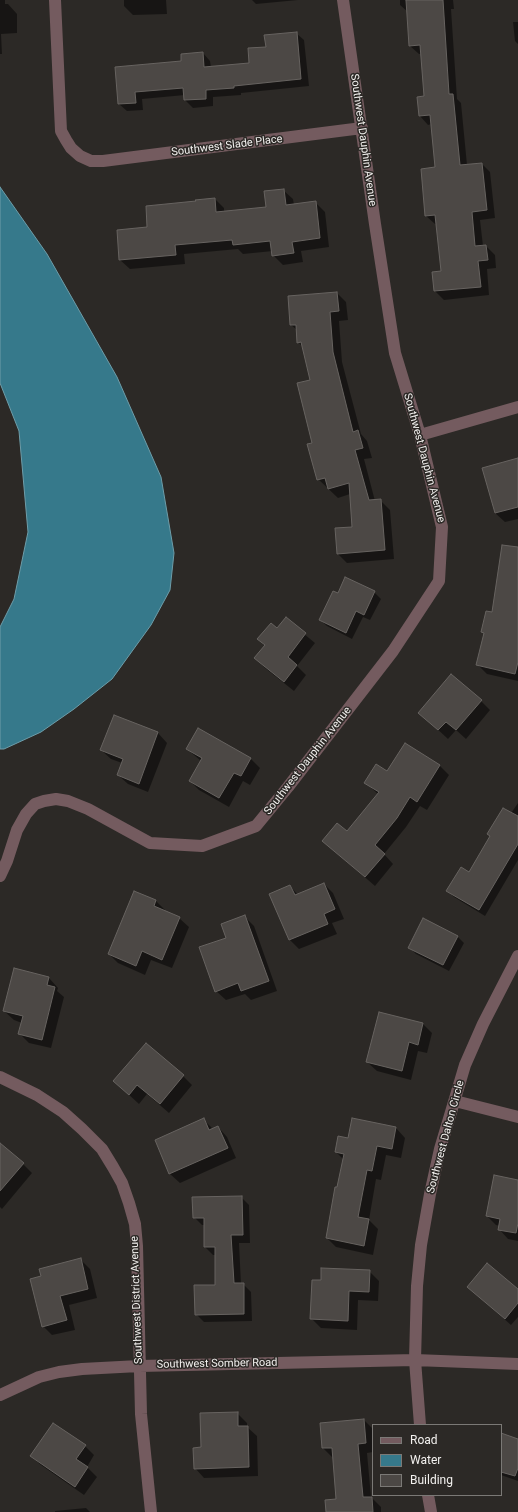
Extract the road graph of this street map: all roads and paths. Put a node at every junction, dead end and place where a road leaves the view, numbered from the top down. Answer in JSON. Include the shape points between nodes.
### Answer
{"nodes":[{"id":1,"x":55,"y":0,"type":"edge"},
{"id":2,"x":343,"y":0,"type":"edge"},
{"id":3,"x":362,"y":128,"type":"junction"},
{"id":4,"x":518,"y":407,"type":"edge"},
{"id":5,"x":420,"y":435,"type":"junction"},
{"id":6,"x":0,"y":876,"type":"edge"},
{"id":7,"x":518,"y":956,"type":"edge"},
{"id":8,"x":0,"y":1077,"type":"edge"},
{"id":9,"x":455,"y":1101,"type":"junction"},
{"id":10,"x":518,"y":1117,"type":"edge"},
{"id":11,"x":415,"y":1360,"type":"junction"},
{"id":12,"x":518,"y":1364,"type":"edge"},
{"id":13,"x":139,"y":1366,"type":"junction"},
{"id":14,"x":0,"y":1395,"type":"edge"},
{"id":15,"x":420,"y":1424,"type":"edge"},
{"id":16,"x":428,"y":1496,"type":"edge"},
{"id":17,"x":151,"y":1512,"type":"edge"},
{"id":18,"x":431,"y":1512,"type":"edge"}],
"edges":[{"from":1,"to":3,"type":"street","name":"Southwest Slade Place","via":[[62,131],[66,140],[80,156],[103,161]]},
{"from":2,"to":3,"type":"street","name":"Southwest Dauphin Avenue"},
{"from":3,"to":5,"type":"street","name":"Southwest Dauphin Avenue","via":[[395,352]]},
{"from":4,"to":5,"type":"street"},
{"from":5,"to":6,"type":"street","name":"Southwest Dauphin Avenue","via":[[442,527],[439,581],[393,651],[256,826],[202,846],[150,843],[68,801],[44,801],[35,804],[26,814]]},
{"from":7,"to":9,"type":"street","name":"Southwest Dalton Circle","via":[[465,1065]]},
{"from":8,"to":13,"type":"street","name":"Southwest District Avenue","via":[[64,1112],[102,1150],[122,1183],[135,1224]]},
{"from":9,"to":10,"type":"street"},
{"from":9,"to":11,"type":"street","name":"Southwest Dalton Circle","via":[[440,1149],[421,1244]]},
{"from":11,"to":12,"type":"street","name":"Southwest Somber Road"},
{"from":11,"to":13,"type":"street","name":"Southwest Somber Road"},
{"from":11,"to":15,"type":"street","name":"Southwest Dalton Circle"},
{"from":13,"to":14,"type":"street","name":"Southwest Somber Road","via":[[59,1372],[39,1377]]},
{"from":13,"to":17,"type":"street","name":"Southwest District Avenue"},
{"from":16,"to":18,"type":"street"}]}
